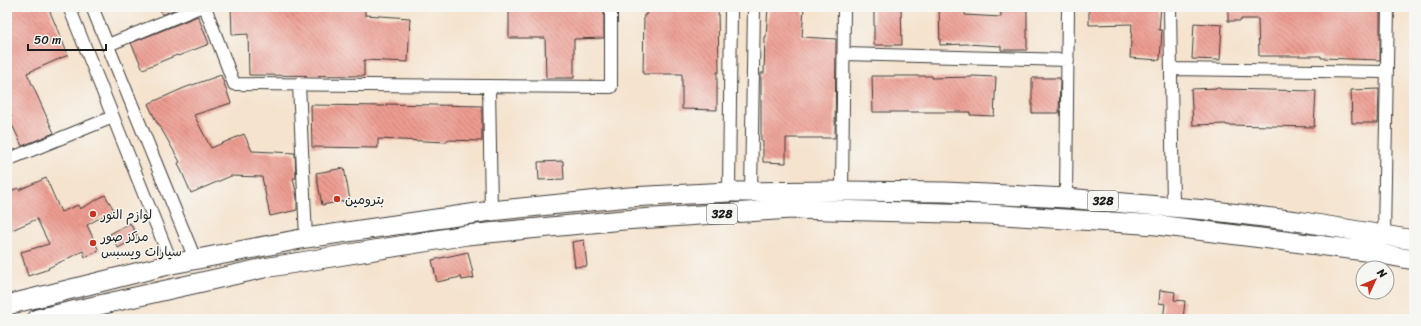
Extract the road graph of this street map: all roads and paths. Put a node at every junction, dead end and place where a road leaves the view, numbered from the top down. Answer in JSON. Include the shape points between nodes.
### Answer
{"nodes":[{"id":1,"x":69,"y":7,"type":"edge"},
{"id":2,"x":92,"y":7,"type":"edge"},
{"id":3,"x":200,"y":7,"type":"edge"},
{"id":4,"x":205,"y":7,"type":"edge"},
{"id":5,"x":611,"y":7,"type":"edge"},
{"id":6,"x":731,"y":7,"type":"edge"},
{"id":7,"x":754,"y":7,"type":"edge"},
{"id":8,"x":844,"y":7,"type":"edge"},
{"id":9,"x":1068,"y":7,"type":"edge"},
{"id":10,"x":1170,"y":7,"type":"edge"},
{"id":11,"x":1388,"y":7,"type":"edge"},
{"id":12,"x":108,"y":45,"type":"junction"},
{"id":13,"x":844,"y":54,"type":"junction"},
{"id":14,"x":1068,"y":60,"type":"junction"},
{"id":15,"x":1170,"y":70,"type":"junction"},
{"id":16,"x":1386,"y":72,"type":"junction"},
{"id":17,"x":299,"y":84,"type":"junction"},
{"id":18,"x":489,"y":86,"type":"junction"},
{"id":19,"x":113,"y":117,"type":"junction"},
{"id":20,"x":7,"y":160,"type":"edge"},
{"id":21,"x":842,"y":191,"type":"junction"},
{"id":22,"x":730,"y":192,"type":"junction"},
{"id":23,"x":751,"y":192,"type":"junction"},
{"id":24,"x":1066,"y":198,"type":"junction"},
{"id":25,"x":1173,"y":207,"type":"junction"},
{"id":26,"x":491,"y":211,"type":"junction"},
{"id":27,"x":1384,"y":235,"type":"junction"},
{"id":28,"x":306,"y":238,"type":"junction"},
{"id":29,"x":1414,"y":240,"type":"edge"},
{"id":30,"x":195,"y":259,"type":"junction"},
{"id":31,"x":1414,"y":260,"type":"edge"},
{"id":32,"x":172,"y":264,"type":"junction"},
{"id":33,"x":7,"y":305,"type":"edge"},
{"id":34,"x":37,"y":319,"type":"edge"}],
"edges":[{"from":1,"to":19,"type":"street"},
{"from":2,"to":12,"type":"street"},
{"from":3,"to":12,"type":"street"},
{"from":4,"to":17,"type":"street","via":[[234,84]]},
{"from":5,"to":18,"type":"street","via":[[611,87]]},
{"from":6,"to":22,"type":"street"},
{"from":7,"to":23,"type":"street"},
{"from":8,"to":13,"type":"street"},
{"from":9,"to":14,"type":"street"},
{"from":10,"to":15,"type":"street"},
{"from":11,"to":16,"type":"street"},
{"from":12,"to":30,"type":"street"},
{"from":13,"to":14,"type":"street"},
{"from":13,"to":21,"type":"street"},
{"from":14,"to":24,"type":"street"},
{"from":15,"to":16,"type":"street"},
{"from":15,"to":25,"type":"street"},
{"from":16,"to":27,"type":"street"},
{"from":17,"to":18,"type":"street"},
{"from":17,"to":28,"type":"street"},
{"from":18,"to":26,"type":"street"},
{"from":19,"to":20,"type":"street"},
{"from":19,"to":32,"type":"street"},
{"from":21,"to":23,"type":"main road","number":"328"},
{"from":21,"to":24,"type":"main road","number":"328","via":[[945,192]]},
{"from":22,"to":23,"type":"main road"},
{"from":22,"to":26,"type":"main road","via":[[629,197]]},
{"from":24,"to":25,"type":"main road","number":"328"},
{"from":25,"to":27,"type":"main road","number":"328","via":[[1297,221]]},
{"from":26,"to":28,"type":"main road"},
{"from":27,"to":29,"type":"main road","number":"328"},
{"from":28,"to":30,"type":"main road"},
{"from":30,"to":32,"type":"main road"},
{"from":31,"to":34,"type":"main road","number":"328","via":[[1365,251],[1157,225],[988,214],[791,209],[623,220],[467,235],[264,268]]},
{"from":32,"to":33,"type":"main road"}]}
